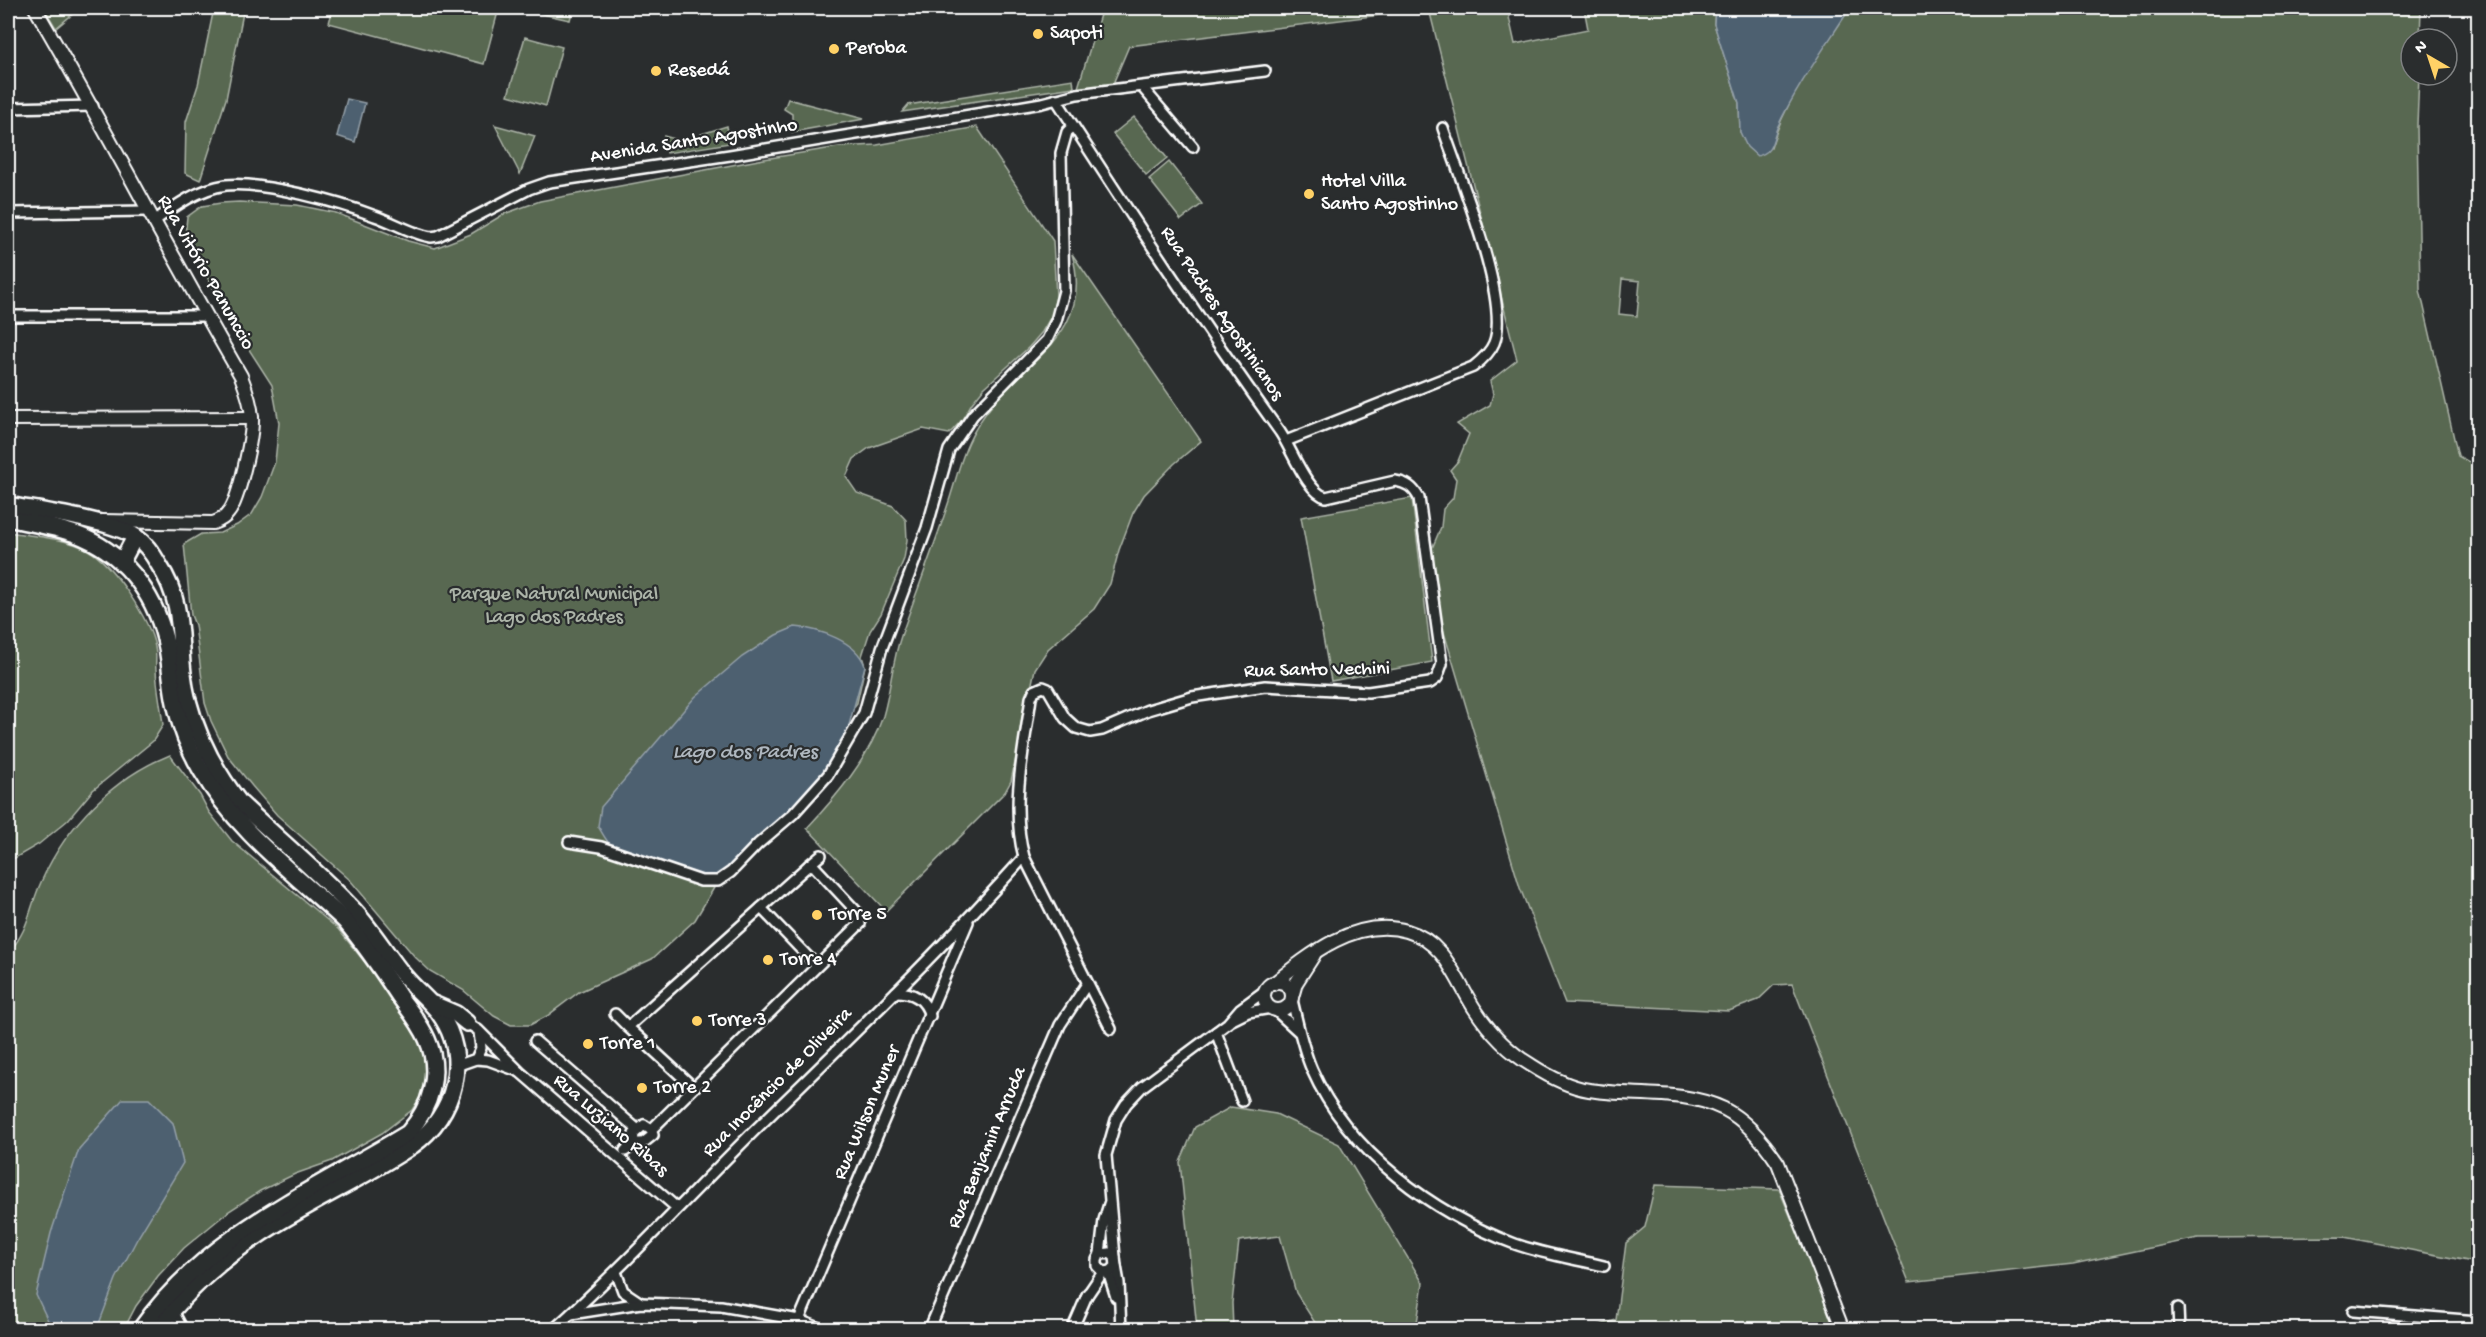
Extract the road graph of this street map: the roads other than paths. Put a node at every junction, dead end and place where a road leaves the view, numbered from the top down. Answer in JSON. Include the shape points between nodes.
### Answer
{"nodes":[{"id":1,"x":35,"y":8,"type":"edge"},
{"id":2,"x":1265,"y":70,"type":"dead end"},
{"id":3,"x":1142,"y":87,"type":"junction"},
{"id":4,"x":1056,"y":99,"type":"junction"},
{"id":5,"x":93,"y":106,"type":"junction"},
{"id":6,"x":8,"y":108,"type":"edge"},
{"id":7,"x":1073,"y":126,"type":"junction"},
{"id":8,"x":1443,"y":128,"type":"dead end"},
{"id":9,"x":1193,"y":147,"type":"dead end"},
{"id":10,"x":8,"y":213,"type":"edge"},
{"id":11,"x":150,"y":216,"type":"junction"},
{"id":12,"x":8,"y":316,"type":"edge"},
{"id":13,"x":206,"y":316,"type":"junction"},
{"id":14,"x":252,"y":418,"type":"junction"},
{"id":15,"x":8,"y":419,"type":"edge"},
{"id":16,"x":1286,"y":441,"type":"junction"},
{"id":17,"x":1382,"y":484,"type":"joint"},
{"id":18,"x":8,"y":505,"type":"edge"},
{"id":19,"x":8,"y":518,"type":"edge"},
{"id":20,"x":89,"y":522,"type":"junction"},
{"id":21,"x":168,"y":523,"type":"junction"},
{"id":22,"x":144,"y":541,"type":"junction"},
{"id":23,"x":121,"y":563,"type":"junction"},
{"id":24,"x":136,"y":577,"type":"junction"},
{"id":25,"x":569,"y":842,"type":"dead end"},
{"id":26,"x":821,"y":855,"type":"dead end"},
{"id":27,"x":1024,"y":857,"type":"junction"},
{"id":28,"x":809,"y":865,"type":"junction"},
{"id":29,"x":761,"y":908,"type":"junction"},
{"id":30,"x":969,"y":919,"type":"junction"},
{"id":31,"x":1317,"y":952,"type":"junction"},
{"id":32,"x":816,"y":965,"type":"junction"},
{"id":33,"x":1087,"y":984,"type":"junction"},
{"id":34,"x":1270,"y":987,"type":"junction"},
{"id":35,"x":896,"y":992,"type":"junction"},
{"id":36,"x":1292,"y":998,"type":"junction"},
{"id":37,"x":431,"y":1004,"type":"junction"},
{"id":38,"x":1273,"y":1009,"type":"junction"},
{"id":39,"x":615,"y":1014,"type":"dead end"},
{"id":40,"x":930,"y":1016,"type":"junction"},
{"id":41,"x":445,"y":1023,"type":"junction"},
{"id":42,"x":1228,"y":1023,"type":"junction"},
{"id":43,"x":472,"y":1026,"type":"junction"},
{"id":44,"x":628,"y":1027,"type":"junction"},
{"id":45,"x":1112,"y":1029,"type":"dead end"},
{"id":46,"x":1298,"y":1031,"type":"junction"},
{"id":47,"x":1216,"y":1032,"type":"junction"},
{"id":48,"x":428,"y":1039,"type":"junction"},
{"id":49,"x":535,"y":1041,"type":"dead end"},
{"id":50,"x":433,"y":1058,"type":"junction"},
{"id":51,"x":476,"y":1059,"type":"junction"},
{"id":52,"x":456,"y":1066,"type":"junction"},
{"id":53,"x":520,"y":1072,"type":"junction"},
{"id":54,"x":693,"y":1087,"type":"junction"},
{"id":55,"x":1242,"y":1101,"type":"dead end"},
{"id":56,"x":638,"y":1130,"type":"junction"},
{"id":57,"x":651,"y":1130,"type":"junction"},
{"id":58,"x":622,"y":1155,"type":"junction"},
{"id":59,"x":1109,"y":1204,"type":"junction"},
{"id":60,"x":677,"y":1208,"type":"junction"},
{"id":61,"x":1100,"y":1254,"type":"junction"},
{"id":62,"x":1604,"y":1266,"type":"dead end"},
{"id":63,"x":1108,"y":1267,"type":"junction"},
{"id":64,"x":616,"y":1272,"type":"junction"},
{"id":65,"x":641,"y":1303,"type":"junction"},
{"id":66,"x":2178,"y":1308,"type":"dead end"},
{"id":67,"x":172,"y":1309,"type":"junction"},
{"id":68,"x":2353,"y":1311,"type":"dead end"},
{"id":69,"x":571,"y":1314,"type":"junction"},
{"id":70,"x":799,"y":1320,"type":"junction"},
{"id":71,"x":2478,"y":1321,"type":"edge"},
{"id":72,"x":140,"y":1329,"type":"edge"},
{"id":73,"x":157,"y":1329,"type":"edge"},
{"id":74,"x":183,"y":1329,"type":"edge"},
{"id":75,"x":553,"y":1329,"type":"edge"},
{"id":76,"x":824,"y":1329,"type":"edge"},
{"id":77,"x":929,"y":1329,"type":"edge"},
{"id":78,"x":1072,"y":1329,"type":"edge"},
{"id":79,"x":1120,"y":1329,"type":"edge"},
{"id":80,"x":1843,"y":1329,"type":"edge"},
{"id":81,"x":2180,"y":1329,"type":"edge"}],
"edges":[{"from":1,"to":5,"type":"street","name":"Rua Vitório Panunccio"},
{"from":2,"to":3,"type":"street","name":"Avenida Santo Agostinho"},
{"from":3,"to":4,"type":"street","name":"Avenida Santo Agostinho"},
{"from":3,"to":9,"type":"street"},
{"from":4,"to":7,"type":"street","name":"Rua Padres Agostinianos"},
{"from":4,"to":11,"type":"street","name":"Avenida Santo Agostinho","via":[[549,182],[431,237],[366,213],[253,186],[228,185],[202,192]]},
{"from":5,"to":6,"type":"street"},
{"from":5,"to":11,"type":"street","name":"Rua Vitório Panunccio"},
{"from":7,"to":16,"type":"street","name":"Rua Padres Agostinianos","via":[[1218,346]]},
{"from":7,"to":25,"type":"street","via":[[1061,153],[1064,291],[1056,321],[1047,340],[973,415],[950,450],[927,528],[882,648],[864,713],[828,775],[793,814],[718,881],[701,880],[601,847]]},
{"from":8,"to":16,"type":"street","via":[[1489,265],[1498,326],[1494,343],[1485,358],[1473,367]]},
{"from":10,"to":11,"type":"street"},
{"from":11,"to":13,"type":"street","name":"Rua Vitório Panunccio"},
{"from":12,"to":13,"type":"street"},
{"from":13,"to":14,"type":"street","name":"Rua Vitório Panunccio","via":[[241,376]]},
{"from":14,"to":15,"type":"street"},
{"from":14,"to":21,"type":"street","name":"Rua Vitório Panunccio","via":[[235,503],[228,513],[213,523]]},
{"from":16,"to":17,"type":"street","name":"Rua Padres Agostinianos","via":[[1312,488],[1321,496]]},
{"from":17,"to":27,"type":"street","name":"Rua Santo Vechini","via":[[1405,483],[1419,498],[1442,664],[1437,678],[1430,683],[1368,692],[1265,686],[1192,697],[1090,732],[1076,728],[1065,718],[1048,689],[1038,688],[1031,698],[1017,811]]},
{"from":18,"to":20,"type":"main road"},
{"from":19,"to":23,"type":"main road","via":[[81,536]]},
{"from":20,"to":21,"type":"street","name":"Rua Vitório Panunccio"},
{"from":20,"to":22,"type":"main road"},
{"from":21,"to":22,"type":"street","name":"Rua Vitório Panunccio"},
{"from":22,"to":23,"type":"main road"},
{"from":22,"to":24,"type":"main road","via":[[151,558],[146,570]]},
{"from":22,"to":37,"type":"main road","via":[[174,593],[187,696],[198,732],[225,783],[240,803],[349,905]]},
{"from":23,"to":24,"type":"main road"},
{"from":24,"to":48,"type":"main road","via":[[162,625],[182,727],[214,791],[231,814],[345,921]]},
{"from":26,"to":28,"type":"street"},
{"from":27,"to":30,"type":"street","name":"Rua Inocêncio de Oliveira"},
{"from":27,"to":33,"type":"street","name":"Rua Santo Vechini"},
{"from":28,"to":29,"type":"street"},
{"from":28,"to":32,"type":"street","via":[[822,873],[861,921]]},
{"from":29,"to":32,"type":"street"},
{"from":29,"to":44,"type":"street"},
{"from":30,"to":35,"type":"street","name":"Rua Inocêncio de Oliveira"},
{"from":30,"to":40,"type":"street","name":"Rua Wilson Muner"},
{"from":31,"to":34,"type":"street"},
{"from":31,"to":36,"type":"street","via":[[1296,983]]},
{"from":31,"to":80,"type":"street","via":[[1346,935],[1367,929],[1407,931],[1424,938],[1440,952],[1492,1032],[1531,1065],[1562,1082],[1588,1090],[1699,1100],[1742,1122],[1764,1141],[1778,1163]]},
{"from":32,"to":54,"type":"street"},
{"from":33,"to":45,"type":"street","name":"Rua Santo Vechini"},
{"from":33,"to":77,"type":"street","name":"Rua Benjamin Arruda","via":[[1060,1025]]},
{"from":34,"to":36,"type":"street","via":[[1286,985]]},
{"from":34,"to":38,"type":"street","via":[[1266,1002]]},
{"from":34,"to":42,"type":"street"},
{"from":35,"to":40,"type":"street","via":[[918,997],[926,1004]]},
{"from":35,"to":60,"type":"street","name":"Rua Inocêncio de Oliveira"},
{"from":36,"to":38,"type":"street","via":[[1285,1008]]},
{"from":36,"to":46,"type":"street"},
{"from":37,"to":41,"type":"main road"},
{"from":37,"to":43,"type":"main road","via":[[456,1014]]},
{"from":38,"to":42,"type":"street","via":[[1248,1012]]},
{"from":38,"to":46,"type":"street"},
{"from":39,"to":44,"type":"street"},
{"from":40,"to":70,"type":"street","name":"Rua Wilson Muner"},
{"from":41,"to":43,"type":"street"},
{"from":41,"to":48,"type":"main road"},
{"from":41,"to":52,"type":"main road"},
{"from":42,"to":47,"type":"street"},
{"from":43,"to":51,"type":"street","via":[[482,1043]]},
{"from":43,"to":53,"type":"street","name":"Rua Luziano Ribas"},
{"from":44,"to":54,"type":"street"},
{"from":46,"to":62,"type":"street","via":[[1312,1071],[1350,1130],[1385,1167],[1423,1197],[1477,1228],[1518,1245]]},
{"from":47,"to":55,"type":"street"},
{"from":47,"to":59,"type":"street","via":[[1142,1087],[1116,1120],[1106,1155]]},
{"from":48,"to":50,"type":"main road"},
{"from":49,"to":56,"type":"street"},
{"from":50,"to":52,"type":"main road"},
{"from":50,"to":72,"type":"main road","via":[[431,1098],[408,1133],[222,1244],[167,1294]]},
{"from":51,"to":52,"type":"street"},
{"from":51,"to":53,"type":"street","name":"Rua Luziano Ribas"},
{"from":52,"to":67,"type":"main road","via":[[451,1096],[428,1133],[254,1237],[211,1270]]},
{"from":53,"to":58,"type":"street","name":"Rua Luziano Ribas"},
{"from":54,"to":57,"type":"street"},
{"from":56,"to":57,"type":"street","via":[[644,1125]]},
{"from":56,"to":58,"type":"street"},
{"from":57,"to":58,"type":"street","via":[[654,1133],[645,1142],[637,1143]]},
{"from":58,"to":60,"type":"street","name":"Rua Luziano Ribas"},
{"from":59,"to":61,"type":"street"},
{"from":59,"to":63,"type":"street"},
{"from":60,"to":64,"type":"street","name":"Rua Inocêncio de Oliveira"},
{"from":61,"to":63,"type":"street","via":[[1096,1260]]},
{"from":61,"to":63,"type":"street","via":[[1110,1253]]},
{"from":63,"to":78,"type":"street","via":[[1086,1297]]},
{"from":63,"to":79,"type":"street","via":[[1119,1283]]},
{"from":64,"to":65,"type":"street","via":[[623,1291]]},
{"from":64,"to":69,"type":"street","name":"Rua Inocêncio de Oliveira"},
{"from":65,"to":69,"type":"street"},
{"from":65,"to":70,"type":"street","via":[[721,1306]]},
{"from":66,"to":81,"type":"street"},
{"from":67,"to":73,"type":"main road"},
{"from":67,"to":74,"type":"street"},
{"from":68,"to":71,"type":"street"},
{"from":69,"to":75,"type":"street","name":"Rua Inocêncio de Oliveira"},
{"from":70,"to":76,"type":"street"}]}
